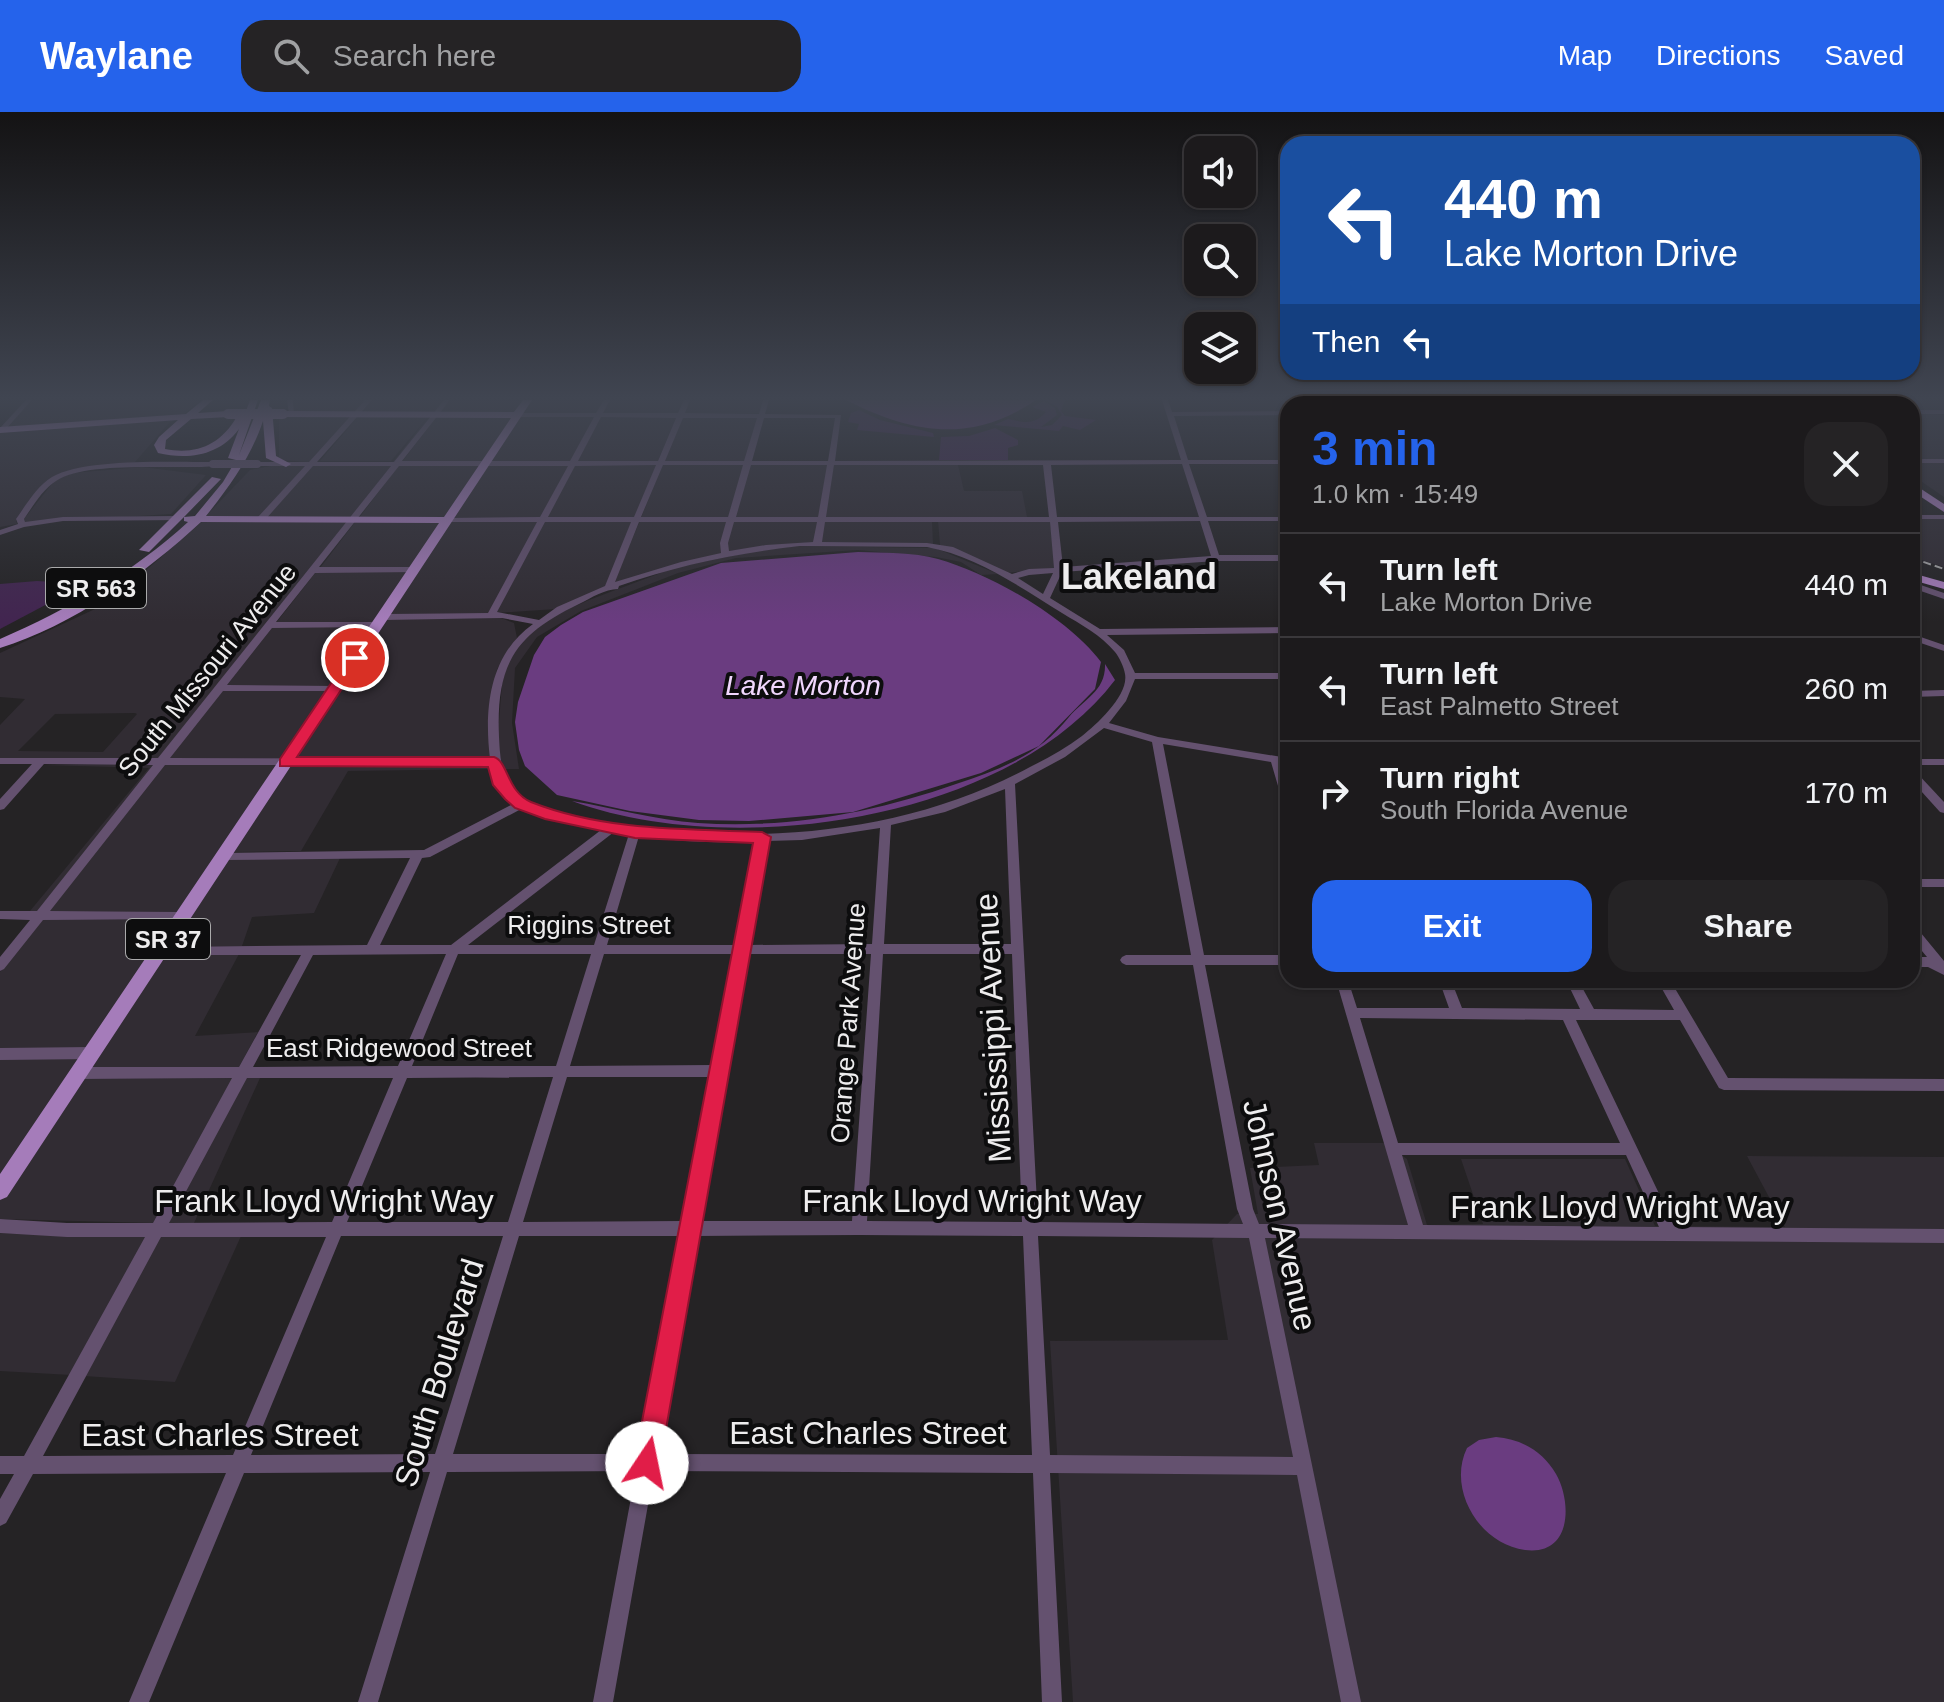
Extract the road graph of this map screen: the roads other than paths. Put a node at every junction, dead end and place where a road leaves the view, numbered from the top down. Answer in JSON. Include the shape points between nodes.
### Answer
{"nodes":[{"id":1,"x":66,"y":474,"type":"edge"},
{"id":2,"x":218,"y":474,"type":"edge"},
{"id":3,"x":230,"y":474,"type":"edge"},
{"id":4,"x":302,"y":474,"type":"edge"},
{"id":5,"x":389,"y":474,"type":"edge"},
{"id":6,"x":479,"y":474,"type":"edge"},
{"id":7,"x":567,"y":474,"type":"edge"},
{"id":8,"x":655,"y":474,"type":"edge"},
{"id":9,"x":744,"y":474,"type":"edge"},
{"id":10,"x":830,"y":474,"type":"edge"},
{"id":11,"x":1048,"y":474,"type":"edge"},
{"id":12,"x":1188,"y":474,"type":"edge"},
{"id":13,"x":1920,"y":483,"type":"edge"},
{"id":14,"x":1920,"y":492,"type":"edge"},
{"id":15,"x":1944,"y":500,"type":"edge"},
{"id":16,"x":1944,"y":509,"type":"edge"},
{"id":17,"x":1920,"y":517,"type":"edge"},
{"id":18,"x":1944,"y":517,"type":"edge"},
{"id":19,"x":178,"y":518,"type":"junction"},
{"id":20,"x":196,"y":519,"type":"junction"},
{"id":21,"x":261,"y":519,"type":"junction"},
{"id":22,"x":354,"y":519,"type":"junction"},
{"id":23,"x":637,"y":519,"type":"junction"},
{"id":24,"x":821,"y":519,"type":"junction"},
{"id":25,"x":935,"y":519,"type":"junction"},
{"id":26,"x":1053,"y":519,"type":"junction"},
{"id":27,"x":1203,"y":519,"type":"junction"},
{"id":28,"x":1280,"y":519,"type":"edge"},
{"id":29,"x":448,"y":520,"type":"junction"},
{"id":30,"x":542,"y":520,"type":"junction"},
{"id":31,"x":731,"y":520,"type":"junction"},
{"id":32,"x":22,"y":525,"type":"junction"},
{"id":33,"x":0,"y":530,"type":"edge"},
{"id":34,"x":817,"y":544,"type":"junction"},
{"id":35,"x":937,"y":546,"type":"junction"},
{"id":36,"x":725,"y":554,"type":"junction"},
{"id":37,"x":1216,"y":558,"type":"junction"},
{"id":38,"x":1280,"y":558,"type":"edge"},
{"id":39,"x":314,"y":570,"type":"junction"},
{"id":40,"x":415,"y":570,"type":"junction"},
{"id":41,"x":1059,"y":570,"type":"junction"},
{"id":42,"x":1920,"y":574,"type":"edge"},
{"id":43,"x":1920,"y":575,"type":"edge"},
{"id":44,"x":1011,"y":577,"type":"junction"},
{"id":45,"x":1944,"y":580,"type":"edge"},
{"id":46,"x":1944,"y":586,"type":"edge"},
{"id":47,"x":615,"y":587,"type":"junction"},
{"id":48,"x":1920,"y":588,"type":"edge"},
{"id":49,"x":1944,"y":596,"type":"edge"},
{"id":50,"x":1045,"y":599,"type":"junction"},
{"id":51,"x":557,"y":611,"type":"junction"},
{"id":52,"x":491,"y":615,"type":"junction"},
{"id":53,"x":503,"y":615,"type":"junction"},
{"id":54,"x":380,"y":621,"type":"junction"},
{"id":55,"x":537,"y":622,"type":"junction"},
{"id":56,"x":270,"y":625,"type":"junction"},
{"id":57,"x":1280,"y":630,"type":"edge"},
{"id":58,"x":1098,"y":632,"type":"junction"},
{"id":59,"x":524,"y":634,"type":"junction"},
{"id":60,"x":1920,"y":638,"type":"edge"},
{"id":61,"x":0,"y":640,"type":"edge"},
{"id":62,"x":1940,"y":644,"type":"edge"},
{"id":63,"x":1131,"y":676,"type":"junction"},
{"id":64,"x":1280,"y":676,"type":"edge"},
{"id":65,"x":220,"y":688,"type":"junction"},
{"id":66,"x":335,"y":689,"type":"junction"},
{"id":67,"x":1944,"y":693,"type":"edge"},
{"id":68,"x":1920,"y":694,"type":"edge"},
{"id":69,"x":1102,"y":724,"type":"junction"},
{"id":70,"x":1157,"y":740,"type":"junction"},
{"id":71,"x":0,"y":761,"type":"edge"},
{"id":72,"x":41,"y":761,"type":"junction"},
{"id":73,"x":162,"y":761,"type":"junction"},
{"id":74,"x":1280,"y":761,"type":"edge"},
{"id":75,"x":286,"y":762,"type":"junction"},
{"id":76,"x":494,"y":762,"type":"junction"},
{"id":77,"x":1920,"y":762,"type":"edge"},
{"id":78,"x":1944,"y":762,"type":"edge"},
{"id":79,"x":1010,"y":783,"type":"junction"},
{"id":80,"x":1920,"y":783,"type":"edge"},
{"id":81,"x":521,"y":804,"type":"junction"},
{"id":82,"x":0,"y":806,"type":"edge"},
{"id":83,"x":1944,"y":809,"type":"edge"},
{"id":84,"x":886,"y":822,"type":"junction"},
{"id":85,"x":610,"y":829,"type":"junction"},
{"id":86,"x":635,"y":832,"type":"junction"},
{"id":87,"x":762,"y":837,"type":"junction"},
{"id":88,"x":418,"y":854,"type":"junction"},
{"id":89,"x":223,"y":856,"type":"junction"},
{"id":90,"x":1920,"y":883,"type":"edge"},
{"id":91,"x":1944,"y":883,"type":"edge"},
{"id":92,"x":0,"y":915,"type":"edge"},
{"id":93,"x":40,"y":915,"type":"junction"},
{"id":94,"x":184,"y":916,"type":"junction"},
{"id":95,"x":1920,"y":940,"type":"edge"},
{"id":96,"x":742,"y":948,"type":"junction"},
{"id":97,"x":878,"y":948,"type":"junction"},
{"id":98,"x":310,"y":949,"type":"junction"},
{"id":99,"x":454,"y":949,"type":"junction"},
{"id":100,"x":599,"y":949,"type":"junction"},
{"id":101,"x":1017,"y":949,"type":"junction"},
{"id":102,"x":161,"y":950,"type":"junction"},
{"id":103,"x":371,"y":950,"type":"junction"},
{"id":104,"x":1199,"y":959,"type":"junction"},
{"id":105,"x":1126,"y":960,"type":"dead end"},
{"id":106,"x":1280,"y":960,"type":"edge"},
{"id":107,"x":1920,"y":962,"type":"edge"},
{"id":108,"x":0,"y":966,"type":"edge"},
{"id":109,"x":1944,"y":970,"type":"edge"},
{"id":110,"x":1344,"y":988,"type":"edge"},
{"id":111,"x":1448,"y":988,"type":"edge"},
{"id":112,"x":1576,"y":988,"type":"edge"},
{"id":113,"x":1668,"y":988,"type":"edge"},
{"id":114,"x":1352,"y":1013,"type":"junction"},
{"id":115,"x":1458,"y":1014,"type":"junction"},
{"id":116,"x":1567,"y":1015,"type":"junction"},
{"id":117,"x":1590,"y":1015,"type":"junction"},
{"id":118,"x":1683,"y":1015,"type":"junction"},
{"id":119,"x":92,"y":1053,"type":"junction"},
{"id":120,"x":4,"y":1054,"type":"edge"},
{"id":121,"x":720,"y":1071,"type":"junction"},
{"id":122,"x":402,"y":1072,"type":"junction"},
{"id":123,"x":561,"y":1072,"type":"junction"},
{"id":124,"x":78,"y":1073,"type":"junction"},
{"id":125,"x":242,"y":1073,"type":"junction"},
{"id":126,"x":1944,"y":1085,"type":"edge"},
{"id":127,"x":1392,"y":1149,"type":"junction"},
{"id":128,"x":1630,"y":1149,"type":"junction"},
{"id":129,"x":0,"y":1191,"type":"edge"},
{"id":130,"x":0,"y":1226,"type":"edge"},
{"id":131,"x":690,"y":1228,"type":"junction"},
{"id":132,"x":859,"y":1228,"type":"junction"},
{"id":133,"x":157,"y":1229,"type":"junction"},
{"id":134,"x":337,"y":1229,"type":"junction"},
{"id":135,"x":513,"y":1229,"type":"junction"},
{"id":136,"x":1031,"y":1230,"type":"junction"},
{"id":137,"x":1252,"y":1230,"type":"junction"},
{"id":138,"x":1418,"y":1233,"type":"junction"},
{"id":139,"x":1671,"y":1235,"type":"junction"},
{"id":140,"x":1944,"y":1236,"type":"edge"},
{"id":141,"x":647,"y":1463,"type":"junction"},
{"id":142,"x":1041,"y":1463,"type":"junction"},
{"id":143,"x":440,"y":1464,"type":"junction"},
{"id":144,"x":0,"y":1465,"type":"edge"},
{"id":145,"x":28,"y":1465,"type":"junction"},
{"id":146,"x":235,"y":1465,"type":"junction"},
{"id":147,"x":1304,"y":1466,"type":"junction"},
{"id":148,"x":0,"y":1517,"type":"edge"},
{"id":149,"x":139,"y":1702,"type":"edge"},
{"id":150,"x":368,"y":1702,"type":"edge"},
{"id":151,"x":603,"y":1702,"type":"edge"},
{"id":152,"x":1052,"y":1702,"type":"edge"},
{"id":153,"x":1351,"y":1702,"type":"edge"}],
"edges":[{"from":1,"to":32,"type":"street","bridge":true,"via":[[40,494],[20,519]]},
{"from":2,"to":19,"type":"main road","number":"SR 563"},
{"from":3,"to":20,"type":"main road","number":"SR 563"},
{"from":4,"to":21,"type":"street"},
{"from":5,"to":22,"type":"street","name":"South Missouri Avenue"},
{"from":6,"to":29,"type":"main road","number":"SR 37"},
{"from":7,"to":30,"type":"street"},
{"from":8,"to":23,"type":"street"},
{"from":9,"to":31,"type":"street"},
{"from":10,"to":24,"type":"street"},
{"from":11,"to":26,"type":"street"},
{"from":12,"to":27,"type":"street"},
{"from":13,"to":15,"type":"main road"},
{"from":14,"to":16,"type":"main road"},
{"from":17,"to":18,"type":"street"},
{"from":19,"to":20,"type":"main road"},
{"from":19,"to":32,"type":"street"},
{"from":19,"to":61,"type":"main road","number":"SR 563","via":[[118,573]]},
{"from":20,"to":21,"type":"main road"},
{"from":20,"to":61,"type":"main road","number":"SR 563","via":[[110,589]]},
{"from":21,"to":22,"type":"main road"},
{"from":22,"to":29,"type":"main road"},
{"from":22,"to":39,"type":"street","name":"South Missouri Avenue"},
{"from":23,"to":30,"type":"street"},
{"from":23,"to":31,"type":"street"},
{"from":23,"to":47,"type":"street","via":[[609,585]]},
{"from":24,"to":25,"type":"street"},
{"from":24,"to":31,"type":"street"},
{"from":24,"to":34,"type":"street"},
{"from":25,"to":26,"type":"street"},
{"from":25,"to":35,"type":"street"},
{"from":26,"to":27,"type":"street"},
{"from":26,"to":41,"type":"street"},
{"from":27,"to":28,"type":"street"},
{"from":27,"to":37,"type":"street"},
{"from":29,"to":30,"type":"street"},
{"from":29,"to":40,"type":"main road","number":"SR 37"},
{"from":30,"to":52,"type":"street"},
{"from":31,"to":36,"type":"street"},
{"from":32,"to":33,"type":"street"},
{"from":34,"to":35,"type":"street"},
{"from":34,"to":36,"type":"street"},
{"from":35,"to":44,"type":"street"},
{"from":36,"to":47,"type":"street"},
{"from":37,"to":38,"type":"street"},
{"from":37,"to":41,"type":"street"},
{"from":39,"to":40,"type":"street"},
{"from":39,"to":56,"type":"street","name":"South Missouri Avenue"},
{"from":40,"to":54,"type":"main road","number":"SR 37"},
{"from":41,"to":44,"type":"street"},
{"from":41,"to":50,"type":"street"},
{"from":42,"to":45,"type":"main road"},
{"from":43,"to":46,"type":"main road"},
{"from":44,"to":50,"type":"street"},
{"from":47,"to":51,"type":"street"},
{"from":48,"to":49,"type":"street"},
{"from":50,"to":58,"type":"street"},
{"from":51,"to":53,"type":"street"},
{"from":51,"to":55,"type":"street"},
{"from":52,"to":53,"type":"street"},
{"from":52,"to":54,"type":"street"},
{"from":53,"to":55,"type":"street"},
{"from":53,"to":59,"type":"street","via":[[515,619]]},
{"from":54,"to":56,"type":"street"},
{"from":54,"to":66,"type":"main road","number":"SR 37"},
{"from":55,"to":59,"type":"street"},
{"from":56,"to":65,"type":"street","name":"South Missouri Avenue"},
{"from":57,"to":58,"type":"street"},
{"from":58,"to":63,"type":"street","via":[[1121,652]]},
{"from":59,"to":76,"type":"street","via":[[501,669]]},
{"from":60,"to":62,"type":"street"},
{"from":63,"to":64,"type":"street"},
{"from":63,"to":69,"type":"street","via":[[1122,700]]},
{"from":65,"to":66,"type":"street"},
{"from":65,"to":73,"type":"street","name":"South Missouri Avenue"},
{"from":66,"to":75,"type":"main road","number":"SR 37"},
{"from":67,"to":68,"type":"street"},
{"from":69,"to":70,"type":"street"},
{"from":69,"to":79,"type":"street","via":[[1058,757]]},
{"from":70,"to":74,"type":"street"},
{"from":70,"to":104,"type":"street","name":"Johnson Avenue"},
{"from":71,"to":72,"type":"street"},
{"from":72,"to":73,"type":"street"},
{"from":72,"to":82,"type":"street"},
{"from":73,"to":75,"type":"street"},
{"from":73,"to":93,"type":"street","name":"South Missouri Avenue"},
{"from":75,"to":76,"type":"street"},
{"from":75,"to":89,"type":"main road","number":"SR 37"},
{"from":76,"to":81,"type":"street","via":[[501,785]]},
{"from":77,"to":78,"type":"street"},
{"from":79,"to":84,"type":"street"},
{"from":79,"to":101,"type":"street","name":"Mississippi Avenue"},
{"from":80,"to":83,"type":"street"},
{"from":81,"to":85,"type":"street"},
{"from":81,"to":88,"type":"street"},
{"from":84,"to":87,"type":"street"},
{"from":84,"to":97,"type":"street","name":"Orange Park Avenue"},
{"from":85,"to":86,"type":"street"},
{"from":85,"to":99,"type":"street"},
{"from":86,"to":87,"type":"street"},
{"from":86,"to":100,"type":"street","name":"South Boulevard"},
{"from":87,"to":96,"type":"street"},
{"from":88,"to":89,"type":"street"},
{"from":88,"to":103,"type":"street"},
{"from":89,"to":94,"type":"main road","number":"SR 37"},
{"from":90,"to":91,"type":"street"},
{"from":92,"to":93,"type":"street"},
{"from":93,"to":94,"type":"street"},
{"from":93,"to":108,"type":"street","name":"South Missouri Avenue"},
{"from":94,"to":102,"type":"main road","number":"SR 37"},
{"from":95,"to":109,"type":"street"},
{"from":96,"to":97,"type":"street","name":"Riggins Street"},
{"from":96,"to":100,"type":"street","name":"Riggins Street"},
{"from":96,"to":121,"type":"street"},
{"from":97,"to":101,"type":"street","name":"Riggins Street"},
{"from":97,"to":132,"type":"street","name":"Orange Park Avenue"},
{"from":98,"to":102,"type":"street","name":"Riggins Street"},
{"from":98,"to":103,"type":"street","name":"Riggins Street"},
{"from":98,"to":125,"type":"street"},
{"from":99,"to":100,"type":"street","name":"Riggins Street"},
{"from":99,"to":103,"type":"street","name":"Riggins Street"},
{"from":99,"to":122,"type":"street"},
{"from":100,"to":123,"type":"street","name":"South Boulevard"},
{"from":101,"to":136,"type":"street","name":"Mississippi Avenue"},
{"from":102,"to":119,"type":"main road","number":"SR 37"},
{"from":104,"to":105,"type":"street"},
{"from":104,"to":106,"type":"street"},
{"from":104,"to":137,"type":"street","name":"Johnson Avenue"},
{"from":107,"to":109,"type":"street"},
{"from":110,"to":114,"type":"street"},
{"from":111,"to":115,"type":"street"},
{"from":112,"to":117,"type":"street"},
{"from":113,"to":118,"type":"street"},
{"from":114,"to":115,"type":"street"},
{"from":114,"to":127,"type":"street"},
{"from":115,"to":116,"type":"street"},
{"from":116,"to":117,"type":"street"},
{"from":116,"to":128,"type":"street"},
{"from":117,"to":118,"type":"street"},
{"from":118,"to":126,"type":"street","via":[[1724,1084]]},
{"from":119,"to":120,"type":"street"},
{"from":119,"to":124,"type":"main road","number":"SR 37"},
{"from":121,"to":123,"type":"street","name":"East Ridgewood Street"},
{"from":121,"to":131,"type":"street"},
{"from":122,"to":123,"type":"street","name":"East Ridgewood Street"},
{"from":122,"to":125,"type":"street","name":"East Ridgewood Street"},
{"from":122,"to":134,"type":"street"},
{"from":123,"to":135,"type":"street","name":"South Boulevard"},
{"from":124,"to":125,"type":"street","name":"East Ridgewood Street"},
{"from":124,"to":129,"type":"main road","number":"SR 37"},
{"from":125,"to":133,"type":"street"},
{"from":127,"to":128,"type":"street"},
{"from":127,"to":138,"type":"street"},
{"from":128,"to":139,"type":"street"},
{"from":130,"to":133,"type":"street","name":"Frank Lloyd Wright Way"},
{"from":131,"to":132,"type":"street","name":"Frank Lloyd Wright Way"},
{"from":131,"to":135,"type":"street","name":"Frank Lloyd Wright Way"},
{"from":131,"to":141,"type":"street"},
{"from":132,"to":136,"type":"street","name":"Frank Lloyd Wright Way"},
{"from":133,"to":134,"type":"street","name":"Frank Lloyd Wright Way"},
{"from":133,"to":145,"type":"street"},
{"from":134,"to":135,"type":"street","name":"Frank Lloyd Wright Way"},
{"from":134,"to":146,"type":"street"},
{"from":135,"to":143,"type":"street","name":"South Boulevard"},
{"from":136,"to":137,"type":"street","name":"Frank Lloyd Wright Way"},
{"from":136,"to":142,"type":"street","name":"Mississippi Avenue"},
{"from":137,"to":138,"type":"street","name":"Frank Lloyd Wright Way"},
{"from":137,"to":147,"type":"street","name":"Johnson Avenue","via":[[1260,1245]]},
{"from":138,"to":139,"type":"street","name":"Frank Lloyd Wright Way"},
{"from":139,"to":140,"type":"street","name":"Frank Lloyd Wright Way"},
{"from":141,"to":142,"type":"street","name":"East Charles Street"},
{"from":141,"to":143,"type":"street","name":"East Charles Street"},
{"from":141,"to":151,"type":"street"},
{"from":142,"to":147,"type":"street","name":"East Charles Street"},
{"from":142,"to":152,"type":"street","name":"Mississippi Avenue"},
{"from":143,"to":146,"type":"street","name":"East Charles Street"},
{"from":143,"to":150,"type":"street","name":"South Boulevard"},
{"from":144,"to":145,"type":"street","name":"East Charles Street"},
{"from":145,"to":146,"type":"street","name":"East Charles Street"},
{"from":145,"to":148,"type":"street"},
{"from":146,"to":149,"type":"street","via":[[235,1476]]},
{"from":147,"to":153,"type":"street","name":"Johnson Avenue"}]}
